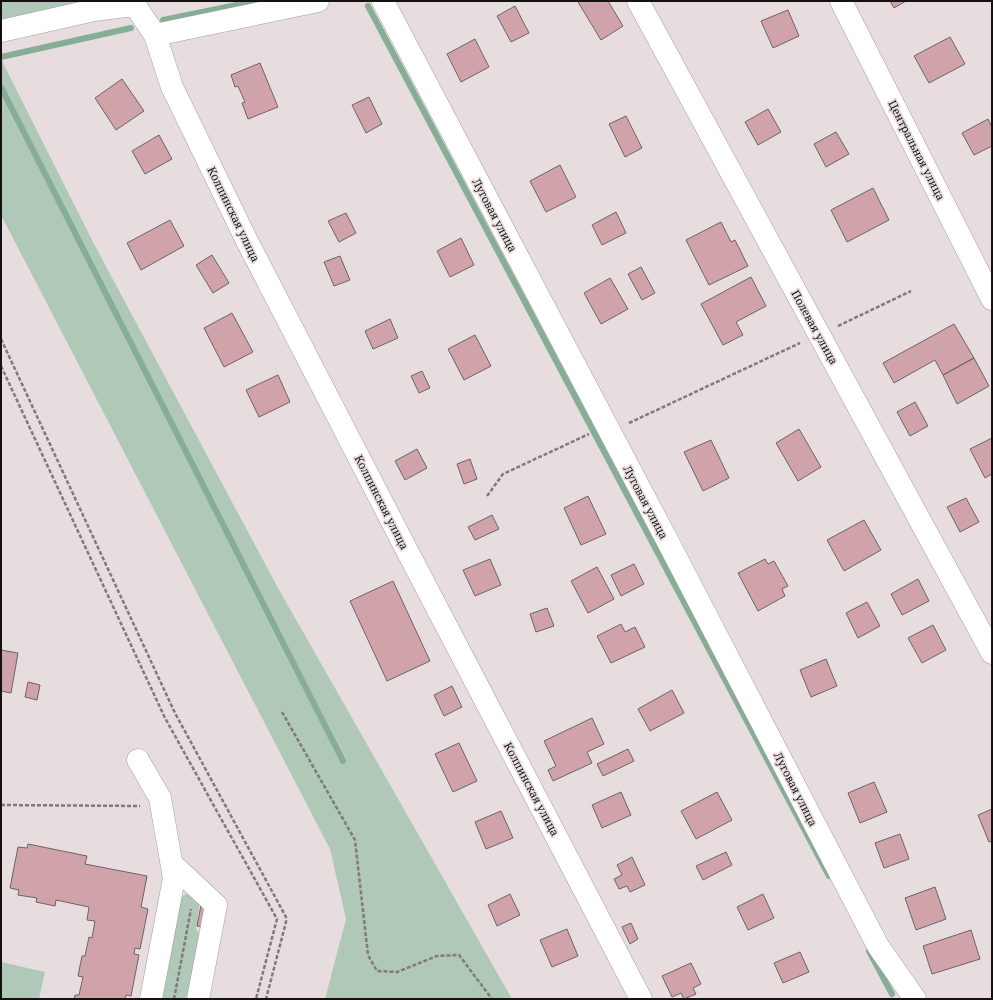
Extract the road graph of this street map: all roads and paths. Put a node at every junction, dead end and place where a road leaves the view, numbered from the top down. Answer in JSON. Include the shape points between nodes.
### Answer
{"nodes":[{"id":1,"x":318,"y":1,"type":"edge"},
{"id":2,"x":383,"y":1,"type":"edge"},
{"id":3,"x":638,"y":1,"type":"edge"},
{"id":4,"x":841,"y":1,"type":"edge"},
{"id":5,"x":133,"y":3,"type":"edge"},
{"id":6,"x":1,"y":31,"type":"edge"},
{"id":7,"x":155,"y":36,"type":"junction"},
{"id":8,"x":911,"y":291,"type":"dead end"},
{"id":9,"x":992,"y":299,"type":"edge"},
{"id":10,"x":819,"y":334,"type":"junction"},
{"id":11,"x":1,"y":339,"type":"edge"},
{"id":12,"x":1,"y":366,"type":"edge"},
{"id":13,"x":599,"y":433,"type":"junction"},
{"id":14,"x":487,"y":496,"type":"dead end"},
{"id":15,"x":992,"y":653,"type":"edge"},
{"id":16,"x":282,"y":712,"type":"dead end"},
{"id":17,"x":138,"y":760,"type":"dead end"},
{"id":18,"x":1,"y":805,"type":"edge"},
{"id":19,"x":143,"y":806,"type":"dead end"},
{"id":20,"x":172,"y":864,"type":"junction"},
{"id":21,"x":193,"y":903,"type":"dead end"},
{"id":22,"x":150,"y":999,"type":"edge"},
{"id":23,"x":174,"y":999,"type":"edge"},
{"id":24,"x":198,"y":999,"type":"edge"},
{"id":25,"x":256,"y":999,"type":"edge"},
{"id":26,"x":266,"y":999,"type":"edge"},
{"id":27,"x":492,"y":999,"type":"edge"},
{"id":28,"x":642,"y":999,"type":"edge"},
{"id":29,"x":915,"y":999,"type":"edge"}],
"edges":[{"from":1,"to":7,"type":"street"},
{"from":2,"to":13,"type":"street","name":"Луговая улица"},
{"from":3,"to":10,"type":"street","name":"Полевая улица"},
{"from":4,"to":9,"type":"street","name":"Центральная улица"},
{"from":5,"to":6,"type":"street"},
{"from":5,"to":7,"type":"street","name":"Колпинская улица"},
{"from":7,"to":28,"type":"street","name":"Колпинская улица","via":[[172,87],[246,239]]},
{"from":8,"to":10,"type":"path"},
{"from":10,"to":13,"type":"path"},
{"from":10,"to":15,"type":"street","name":"Полевая улица"},
{"from":11,"to":26,"type":"path","via":[[175,713],[286,917]]},
{"from":12,"to":25,"type":"path","via":[[165,718],[277,919]]},
{"from":13,"to":14,"type":"path","via":[[503,474]]},
{"from":13,"to":29,"type":"street","name":"Луговая улица","via":[[667,540],[878,946]]},
{"from":16,"to":27,"type":"path","via":[[355,840],[368,955],[377,971],[397,972],[437,956],[459,955]]},
{"from":17,"to":20,"type":"street","via":[[160,798]]},
{"from":18,"to":19,"type":"path"},
{"from":20,"to":22,"type":"street","via":[[174,878]]},
{"from":20,"to":24,"type":"street","via":[[216,905]]},
{"from":21,"to":23,"type":"path"}]}
